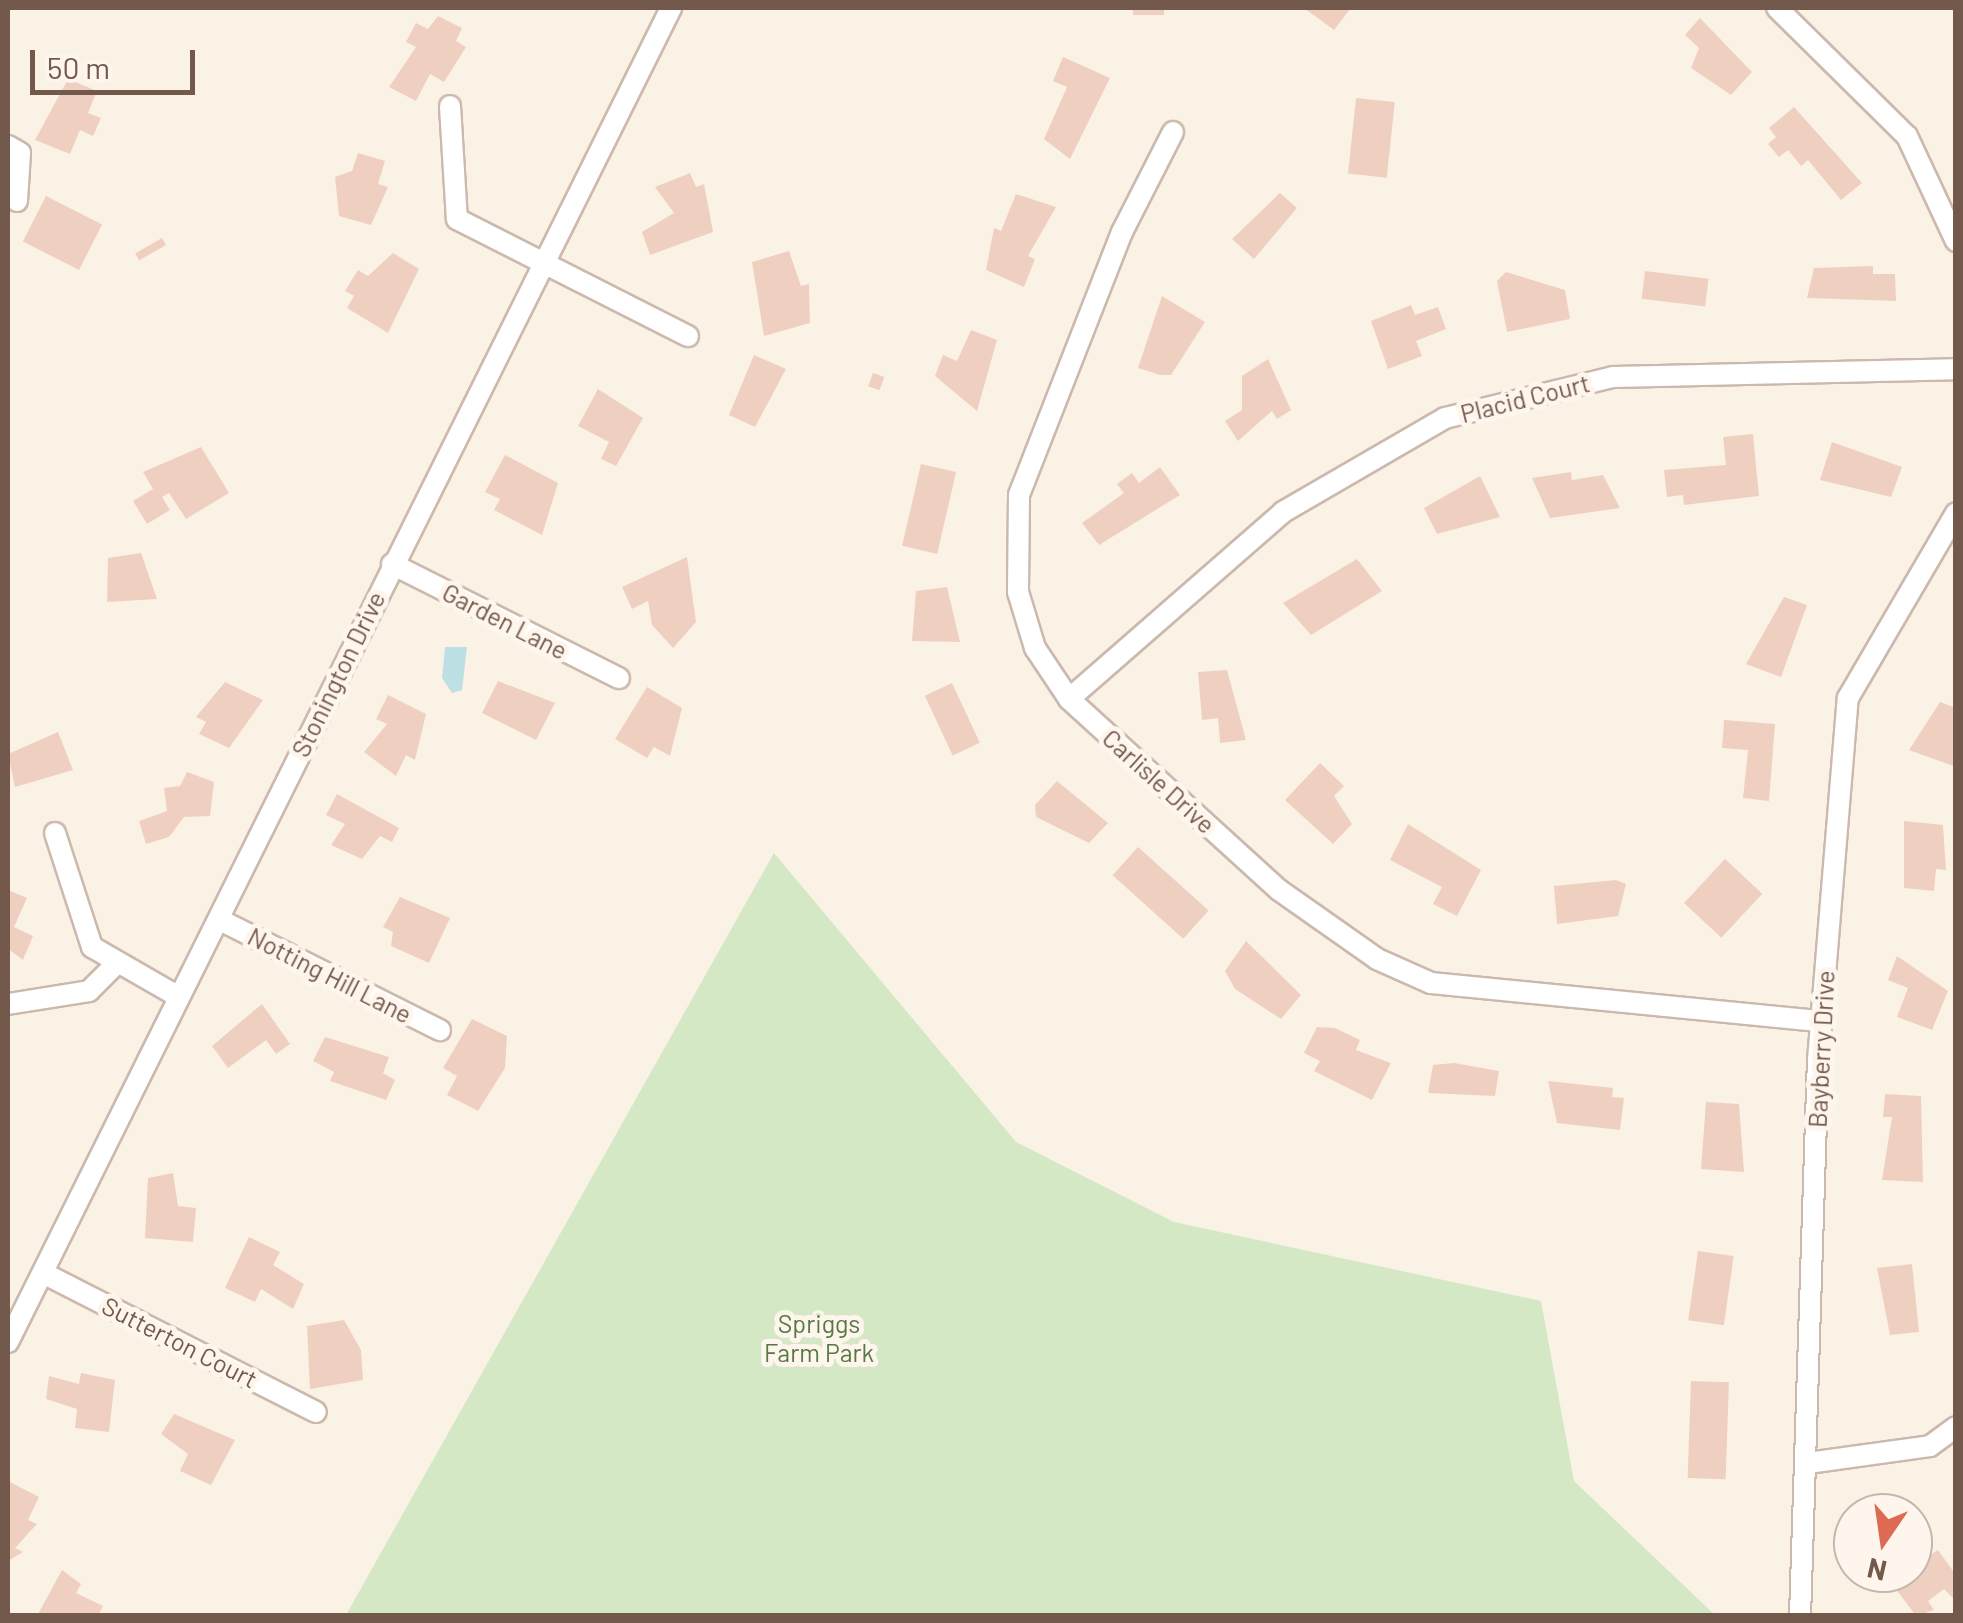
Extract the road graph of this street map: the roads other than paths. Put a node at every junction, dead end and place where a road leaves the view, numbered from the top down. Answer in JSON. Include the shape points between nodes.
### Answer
{"nodes":[{"id":1,"x":671,"y":8,"type":"edge"},
{"id":2,"x":1777,"y":8,"type":"edge"},
{"id":3,"x":450,"y":106,"type":"dead end"},
{"id":4,"x":1173,"y":132,"type":"dead end"},
{"id":5,"x":8,"y":146,"type":"edge"},
{"id":6,"x":17,"y":201,"type":"dead end"},
{"id":7,"x":1956,"y":241,"type":"edge"},
{"id":8,"x":545,"y":263,"type":"junction"},
{"id":9,"x":688,"y":336,"type":"dead end"},
{"id":10,"x":1956,"y":369,"type":"edge"},
{"id":11,"x":1956,"y":513,"type":"edge"},
{"id":12,"x":392,"y":564,"type":"junction"},
{"id":13,"x":619,"y":678,"type":"dead end"},
{"id":14,"x":1070,"y":700,"type":"junction"},
{"id":15,"x":55,"y":832,"type":"dead end"},
{"id":16,"x":220,"y":920,"type":"junction"},
{"id":17,"x":117,"y":963,"type":"junction"},
{"id":18,"x":180,"y":997,"type":"junction"},
{"id":19,"x":8,"y":1004,"type":"edge"},
{"id":20,"x":1821,"y":1021,"type":"junction"},
{"id":21,"x":440,"y":1030,"type":"dead end"},
{"id":22,"x":43,"y":1273,"type":"junction"},
{"id":23,"x":8,"y":1342,"type":"edge"},
{"id":24,"x":316,"y":1412,"type":"dead end"},
{"id":25,"x":1956,"y":1427,"type":"edge"},
{"id":26,"x":1808,"y":1462,"type":"junction"},
{"id":27,"x":1800,"y":1616,"type":"edge"}],
"edges":[{"from":1,"to":8,"type":"street","name":"Stonington Drive"},
{"from":2,"to":7,"type":"street","via":[[1907,136]]},
{"from":3,"to":8,"type":"street","via":[[457,219]]},
{"from":4,"to":14,"type":"street","name":"Carlisle Drive","via":[[1122,232],[1019,495],[1018,592],[1035,648]]},
{"from":5,"to":6,"type":"street","via":[[20,153]]},
{"from":8,"to":9,"type":"street"},
{"from":8,"to":12,"type":"street","name":"Stonington Drive"},
{"from":10,"to":14,"type":"street","name":"Placid Court","via":[[1613,377],[1445,418],[1283,512]]},
{"from":11,"to":20,"type":"street","name":"Bayberry Drive","via":[[1848,698]]},
{"from":12,"to":13,"type":"street","name":"Garden Lane"},
{"from":12,"to":16,"type":"street","name":"Stonington Drive"},
{"from":14,"to":20,"type":"street","name":"Carlisle Drive","via":[[1279,890],[1395,967],[1490,994]]},
{"from":15,"to":17,"type":"street","via":[[92,947]]},
{"from":16,"to":18,"type":"street","name":"Stonington Drive"},
{"from":16,"to":21,"type":"street","name":"Notting Hill Lane"},
{"from":17,"to":18,"type":"street"},
{"from":17,"to":19,"type":"street","via":[[89,991]]},
{"from":18,"to":22,"type":"street","name":"Stonington Drive"},
{"from":20,"to":26,"type":"street","name":"Bayberry Drive"},
{"from":22,"to":23,"type":"street","name":"Stonington Drive"},
{"from":22,"to":24,"type":"street","name":"Sutterton Court"},
{"from":25,"to":26,"type":"street","via":[[1930,1446]]},
{"from":26,"to":27,"type":"street","name":"Bayberry Drive"}]}
